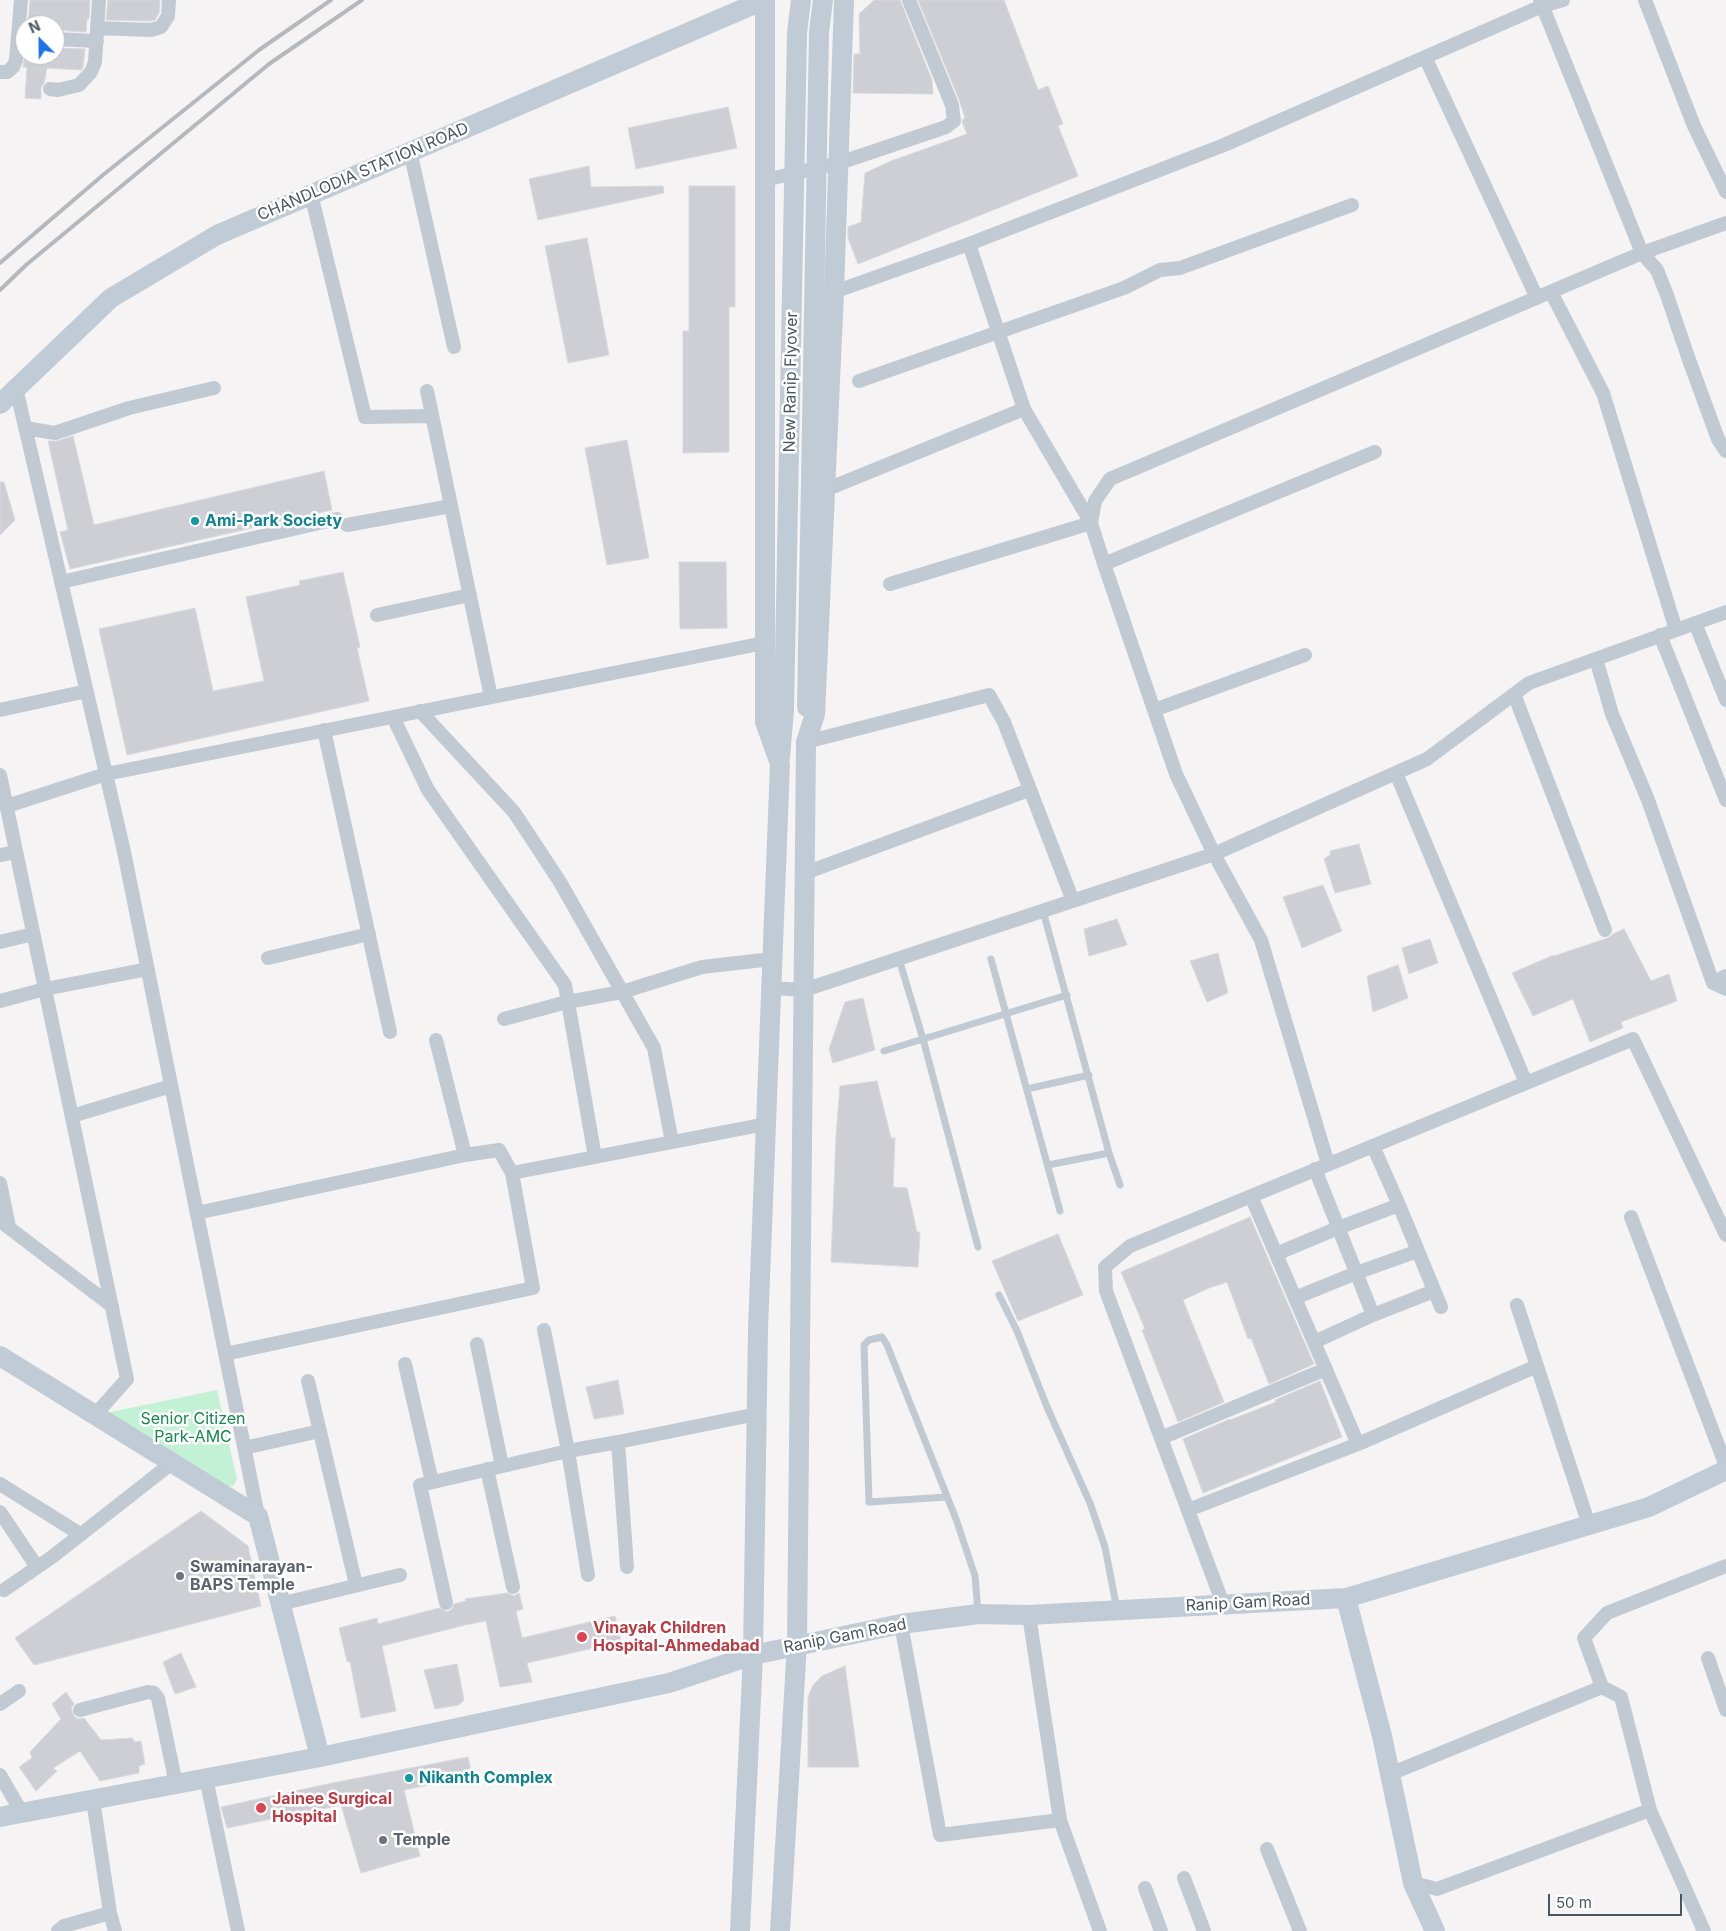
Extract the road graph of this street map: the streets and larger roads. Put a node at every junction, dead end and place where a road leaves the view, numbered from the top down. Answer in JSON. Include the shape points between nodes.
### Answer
{"nodes":[{"id":1,"x":21,"y":0,"type":"edge"},
{"id":2,"x":99,"y":0,"type":"edge"},
{"id":3,"x":169,"y":0,"type":"edge"},
{"id":4,"x":765,"y":0,"type":"edge"},
{"id":5,"x":801,"y":0,"type":"edge"},
{"id":6,"x":823,"y":0,"type":"edge"},
{"id":7,"x":844,"y":0,"type":"edge"},
{"id":8,"x":910,"y":0,"type":"edge"},
{"id":9,"x":1563,"y":0,"type":"edge"},
{"id":10,"x":1645,"y":0,"type":"edge"},
{"id":11,"x":1541,"y":3,"type":"edge"},
{"id":12,"x":97,"y":34,"type":"junction"},
{"id":13,"x":65,"y":38,"type":"edge"},
{"id":14,"x":1425,"y":57,"type":"junction"},
{"id":15,"x":0,"y":72,"type":"edge"},
{"id":16,"x":50,"y":89,"type":"dead end"},
{"id":17,"x":410,"y":151,"type":"junction"},
{"id":18,"x":839,"y":163,"type":"junction"},
{"id":19,"x":765,"y":180,"type":"junction"},
{"id":20,"x":1726,"y":192,"type":"edge"},
{"id":21,"x":311,"y":194,"type":"junction"},
{"id":22,"x":1352,"y":204,"type":"dead end"},
{"id":23,"x":1726,"y":223,"type":"edge"},
{"id":24,"x":969,"y":244,"type":"junction"},
{"id":25,"x":1642,"y":254,"type":"junction"},
{"id":26,"x":834,"y":292,"type":"junction"},
{"id":27,"x":1551,"y":292,"type":"junction"},
{"id":28,"x":1537,"y":298,"type":"junction"},
{"id":29,"x":998,"y":332,"type":"junction"},
{"id":30,"x":454,"y":346,"type":"dead end"},
{"id":31,"x":859,"y":381,"type":"dead end"},
{"id":32,"x":16,"y":388,"type":"junction"},
{"id":33,"x":214,"y":388,"type":"dead end"},
{"id":34,"x":427,"y":391,"type":"dead end"},
{"id":35,"x":0,"y":404,"type":"edge"},
{"id":36,"x":1024,"y":409,"type":"junction"},
{"id":37,"x":432,"y":416,"type":"junction"},
{"id":38,"x":25,"y":428,"type":"junction"},
{"id":39,"x":1726,"y":451,"type":"edge"},
{"id":40,"x":1375,"y":452,"type":"dead end"},
{"id":41,"x":825,"y":490,"type":"junction"},
{"id":42,"x":451,"y":506,"type":"junction"},
{"id":43,"x":1091,"y":522,"type":"junction"},
{"id":44,"x":1104,"y":564,"type":"junction"},
{"id":45,"x":61,"y":582,"type":"junction"},
{"id":46,"x":890,"y":584,"type":"dead end"},
{"id":47,"x":470,"y":595,"type":"junction"},
{"id":48,"x":1726,"y":612,"type":"edge"},
{"id":49,"x":377,"y":615,"type":"dead end"},
{"id":50,"x":1695,"y":623,"type":"junction"},
{"id":51,"x":1676,"y":630,"type":"junction"},
{"id":52,"x":1660,"y":635,"type":"junction"},
{"id":53,"x":764,"y":643,"type":"junction"},
{"id":54,"x":1305,"y":655,"type":"dead end"},
{"id":55,"x":1596,"y":659,"type":"junction"},
{"id":56,"x":87,"y":691,"type":"junction"},
{"id":57,"x":1514,"y":694,"type":"junction"},
{"id":58,"x":491,"y":697,"type":"junction"},
{"id":59,"x":1726,"y":700,"type":"edge"},
{"id":60,"x":0,"y":710,"type":"edge"},
{"id":61,"x":1154,"y":710,"type":"junction"},
{"id":62,"x":420,"y":711,"type":"junction"},
{"id":63,"x":393,"y":717,"type":"junction"},
{"id":64,"x":324,"y":730,"type":"junction"},
{"id":65,"x":806,"y":742,"type":"junction"},
{"id":66,"x":780,"y":764,"type":"junction"},
{"id":67,"x":1396,"y":773,"type":"junction"},
{"id":68,"x":106,"y":774,"type":"junction"},
{"id":69,"x":0,"y":775,"type":"edge"},
{"id":70,"x":1029,"y":790,"type":"junction"},
{"id":71,"x":1726,"y":800,"type":"edge"},
{"id":72,"x":7,"y":806,"type":"junction"},
{"id":73,"x":16,"y":852,"type":"junction"},
{"id":74,"x":1214,"y":854,"type":"junction"},
{"id":75,"x":0,"y":855,"type":"edge"},
{"id":76,"x":805,"y":873,"type":"junction"},
{"id":77,"x":1073,"y":901,"type":"junction"},
{"id":78,"x":1605,"y":930,"type":"dead end"},
{"id":79,"x":34,"y":934,"type":"junction"},
{"id":80,"x":368,"y":934,"type":"junction"},
{"id":81,"x":0,"y":942,"type":"edge"},
{"id":82,"x":268,"y":958,"type":"dead end"},
{"id":83,"x":772,"y":959,"type":"junction"},
{"id":84,"x":148,"y":969,"type":"junction"},
{"id":85,"x":1726,"y":976,"type":"edge"},
{"id":86,"x":1713,"y":983,"type":"junction"},
{"id":87,"x":772,"y":988,"type":"junction"},
{"id":88,"x":45,"y":989,"type":"junction"},
{"id":89,"x":1726,"y":989,"type":"edge"},
{"id":90,"x":804,"y":990,"type":"junction"},
{"id":91,"x":622,"y":992,"type":"junction"},
{"id":92,"x":0,"y":1001,"type":"edge"},
{"id":93,"x":567,"y":1002,"type":"junction"},
{"id":94,"x":504,"y":1019,"type":"dead end"},
{"id":95,"x":390,"y":1032,"type":"dead end"},
{"id":96,"x":436,"y":1040,"type":"dead end"},
{"id":97,"x":1526,"y":1083,"type":"junction"},
{"id":98,"x":171,"y":1086,"type":"junction"},
{"id":99,"x":72,"y":1116,"type":"junction"},
{"id":100,"x":766,"y":1124,"type":"junction"},
{"id":101,"x":672,"y":1142,"type":"junction"},
{"id":102,"x":1373,"y":1146,"type":"junction"},
{"id":103,"x":465,"y":1155,"type":"junction"},
{"id":104,"x":595,"y":1157,"type":"junction"},
{"id":105,"x":1322,"y":1167,"type":"junction"},
{"id":106,"x":512,"y":1173,"type":"junction"},
{"id":107,"x":0,"y":1183,"type":"edge"},
{"id":108,"x":1251,"y":1196,"type":"junction"},
{"id":109,"x":1399,"y":1205,"type":"junction"},
{"id":110,"x":197,"y":1213,"type":"junction"},
{"id":111,"x":1631,"y":1217,"type":"dead end"},
{"id":112,"x":4,"y":1224,"type":"edge"},
{"id":113,"x":1338,"y":1228,"type":"junction"},
{"id":114,"x":1726,"y":1235,"type":"edge"},
{"id":115,"x":1418,"y":1251,"type":"junction"},
{"id":116,"x":1276,"y":1254,"type":"junction"},
{"id":117,"x":1356,"y":1273,"type":"junction"},
{"id":118,"x":1434,"y":1291,"type":"junction"},
{"id":119,"x":1295,"y":1298,"type":"junction"},
{"id":120,"x":112,"y":1306,"type":"junction"},
{"id":121,"x":1517,"y":1306,"type":"dead end"},
{"id":122,"x":1441,"y":1307,"type":"dead end"},
{"id":123,"x":1373,"y":1315,"type":"junction"},
{"id":124,"x":544,"y":1330,"type":"dead end"},
{"id":125,"x":1314,"y":1342,"type":"junction"},
{"id":126,"x":477,"y":1344,"type":"dead end"},
{"id":127,"x":225,"y":1354,"type":"junction"},
{"id":128,"x":0,"y":1356,"type":"edge"},
{"id":129,"x":405,"y":1364,"type":"dead end"},
{"id":130,"x":1537,"y":1366,"type":"junction"},
{"id":131,"x":1326,"y":1369,"type":"junction"},
{"id":132,"x":308,"y":1382,"type":"dead end"},
{"id":133,"x":757,"y":1414,"type":"junction"},
{"id":134,"x":95,"y":1415,"type":"junction"},
{"id":135,"x":320,"y":1431,"type":"junction"},
{"id":136,"x":1161,"y":1438,"type":"junction"},
{"id":137,"x":618,"y":1442,"type":"junction"},
{"id":138,"x":1358,"y":1444,"type":"junction"},
{"id":139,"x":244,"y":1448,"type":"junction"},
{"id":140,"x":568,"y":1451,"type":"junction"},
{"id":141,"x":172,"y":1463,"type":"junction"},
{"id":142,"x":502,"y":1466,"type":"junction"},
{"id":143,"x":1726,"y":1466,"type":"edge"},
{"id":144,"x":487,"y":1469,"type":"junction"},
{"id":145,"x":1726,"y":1470,"type":"edge"},
{"id":146,"x":432,"y":1482,"type":"junction"},
{"id":147,"x":0,"y":1484,"type":"edge"},
{"id":148,"x":1188,"y":1510,"type":"junction"},
{"id":149,"x":0,"y":1512,"type":"edge"},
{"id":150,"x":258,"y":1516,"type":"junction"},
{"id":151,"x":1590,"y":1525,"type":"junction"},
{"id":152,"x":80,"y":1534,"type":"junction"},
{"id":153,"x":627,"y":1566,"type":"dead end"},
{"id":154,"x":1726,"y":1566,"type":"edge"},
{"id":155,"x":38,"y":1567,"type":"junction"},
{"id":156,"x":400,"y":1575,"type":"dead end"},
{"id":157,"x":588,"y":1575,"type":"dead end"},
{"id":158,"x":356,"y":1585,"type":"junction"},
{"id":159,"x":513,"y":1587,"type":"dead end"},
{"id":160,"x":4,"y":1590,"type":"dead end"},
{"id":161,"x":1346,"y":1598,"type":"junction"},
{"id":162,"x":446,"y":1602,"type":"dead end"},
{"id":163,"x":280,"y":1604,"type":"junction"},
{"id":164,"x":1223,"y":1604,"type":"junction"},
{"id":165,"x":1029,"y":1615,"type":"junction"},
{"id":166,"x":901,"y":1624,"type":"junction"},
{"id":167,"x":797,"y":1644,"type":"junction"},
{"id":168,"x":753,"y":1655,"type":"junction"},
{"id":169,"x":1708,"y":1658,"type":"dead end"},
{"id":170,"x":1602,"y":1688,"type":"junction"},
{"id":171,"x":19,"y":1691,"type":"dead end"},
{"id":172,"x":0,"y":1704,"type":"edge"},
{"id":173,"x":80,"y":1710,"type":"dead end"},
{"id":174,"x":1726,"y":1710,"type":"edge"},
{"id":175,"x":320,"y":1757,"type":"junction"},
{"id":176,"x":1390,"y":1774,"type":"junction"},
{"id":177,"x":0,"y":1775,"type":"edge"},
{"id":178,"x":206,"y":1778,"type":"junction"},
{"id":179,"x":176,"y":1784,"type":"junction"},
{"id":180,"x":93,"y":1800,"type":"junction"},
{"id":181,"x":1650,"y":1810,"type":"junction"},
{"id":182,"x":22,"y":1813,"type":"junction"},
{"id":183,"x":0,"y":1817,"type":"edge"},
{"id":184,"x":1060,"y":1820,"type":"junction"},
{"id":185,"x":1267,"y":1849,"type":"dead end"},
{"id":186,"x":1184,"y":1878,"type":"dead end"},
{"id":187,"x":1413,"y":1883,"type":"junction"},
{"id":188,"x":1145,"y":1888,"type":"dead end"},
{"id":189,"x":110,"y":1913,"type":"junction"},
{"id":190,"x":1096,"y":1930,"type":"edge"},
{"id":191,"x":58,"y":1931,"type":"edge"},
{"id":192,"x":115,"y":1931,"type":"edge"},
{"id":193,"x":238,"y":1931,"type":"edge"},
{"id":194,"x":740,"y":1931,"type":"edge"},
{"id":195,"x":780,"y":1931,"type":"edge"},
{"id":196,"x":1161,"y":1931,"type":"edge"},
{"id":197,"x":1204,"y":1931,"type":"edge"},
{"id":198,"x":1300,"y":1931,"type":"edge"},
{"id":199,"x":1435,"y":1931,"type":"edge"},
{"id":200,"x":1704,"y":1931,"type":"edge"}],
"edges":[{"from":1,"to":15,"type":"street","via":[[16,60],[7,72]]},
{"from":2,"to":12,"type":"street"},
{"from":3,"to":12,"type":"street","via":[[168,16],[162,27]]},
{"from":4,"to":17,"type":"street","name":"CHANDLODIA STATION ROAD"},
{"from":4,"to":19,"type":"street"},
{"from":5,"to":66,"type":"street","name":"New Ranip Flyover","bridge":true,"via":[[797,43],[784,709]]},
{"from":6,"to":65,"type":"street","name":"New Ranip Flyover","bridge":true,"via":[[819,32]]},
{"from":7,"to":18,"type":"street"},
{"from":8,"to":18,"type":"street","via":[[952,105],[954,121],[946,127]]},
{"from":9,"to":11,"type":"street"},
{"from":10,"to":20,"type":"street","via":[[1694,126]]},
{"from":11,"to":14,"type":"street"},
{"from":11,"to":25,"type":"street"},
{"from":12,"to":13,"type":"street"},
{"from":12,"to":16,"type":"street","via":[[91,72],[79,85]]},
{"from":14,"to":24,"type":"street","via":[[1224,145]]},
{"from":14,"to":28,"type":"street"},
{"from":17,"to":21,"type":"street","name":"CHANDLODIA STATION ROAD"},
{"from":17,"to":30,"type":"street"},
{"from":18,"to":19,"type":"street"},
{"from":18,"to":26,"type":"street"},
{"from":19,"to":53,"type":"street"},
{"from":21,"to":32,"type":"street","name":"CHANDLODIA STATION ROAD","via":[[217,235],[111,298]]},
{"from":21,"to":37,"type":"street","via":[[365,417]]},
{"from":22,"to":29,"type":"street","via":[[1180,268],[1160,270],[1124,288]]},
{"from":23,"to":25,"type":"street"},
{"from":24,"to":26,"type":"street"},
{"from":24,"to":29,"type":"street"},
{"from":25,"to":27,"type":"street"},
{"from":25,"to":39,"type":"street","via":[[1657,270],[1664,286],[1718,439]]},
{"from":26,"to":41,"type":"street"},
{"from":27,"to":28,"type":"street"},
{"from":27,"to":51,"type":"street","via":[[1603,393]]},
{"from":28,"to":43,"type":"street","via":[[1110,479],[1095,501]]},
{"from":29,"to":31,"type":"street"},
{"from":29,"to":36,"type":"street"},
{"from":32,"to":35,"type":"street","name":"CHANDLODIA STATION ROAD"},
{"from":32,"to":38,"type":"street"},
{"from":33,"to":38,"type":"street","via":[[129,408],[55,433]]},
{"from":34,"to":37,"type":"street"},
{"from":36,"to":41,"type":"street"},
{"from":36,"to":43,"type":"street"},
{"from":37,"to":42,"type":"street"},
{"from":38,"to":45,"type":"street"},
{"from":40,"to":44,"type":"street"},
{"from":41,"to":65,"type":"street","via":[[815,714]]},
{"from":42,"to":45,"type":"street","via":[[342,522]]},
{"from":42,"to":47,"type":"street"},
{"from":43,"to":44,"type":"street"},
{"from":43,"to":46,"type":"street"},
{"from":44,"to":61,"type":"street"},
{"from":45,"to":56,"type":"street"},
{"from":47,"to":49,"type":"street"},
{"from":47,"to":58,"type":"street"},
{"from":48,"to":50,"type":"street"},
{"from":50,"to":51,"type":"street"},
{"from":50,"to":59,"type":"street"},
{"from":51,"to":52,"type":"street"},
{"from":52,"to":55,"type":"street"},
{"from":52,"to":71,"type":"street"},
{"from":53,"to":58,"type":"street"},
{"from":53,"to":66,"type":"street","via":[[765,722]]},
{"from":54,"to":61,"type":"street"},
{"from":55,"to":57,"type":"street","via":[[1529,683]]},
{"from":55,"to":86,"type":"street","via":[[1612,714],[1648,800]]},
{"from":56,"to":60,"type":"street"},
{"from":56,"to":68,"type":"street"},
{"from":57,"to":67,"type":"street","via":[[1427,759]]},
{"from":57,"to":78,"type":"street"},
{"from":58,"to":62,"type":"street"},
{"from":61,"to":74,"type":"street","via":[[1176,774]]},
{"from":62,"to":63,"type":"street"},
{"from":62,"to":91,"type":"street","via":[[514,812],[560,882]]},
{"from":63,"to":64,"type":"street"},
{"from":63,"to":93,"type":"street","via":[[428,790],[565,985]]},
{"from":64,"to":68,"type":"street"},
{"from":64,"to":80,"type":"street"},
{"from":65,"to":70,"type":"street","via":[[989,695],[1004,722]]},
{"from":65,"to":76,"type":"street","name":"New Ranip Flyover"},
{"from":66,"to":83,"type":"street","name":"New Ranip Flyover"},
{"from":67,"to":74,"type":"street"},
{"from":67,"to":97,"type":"street"},
{"from":68,"to":72,"type":"street"},
{"from":68,"to":84,"type":"street"},
{"from":69,"to":72,"type":"street"},
{"from":70,"to":76,"type":"street"},
{"from":70,"to":77,"type":"street"},
{"from":72,"to":73,"type":"street"},
{"from":73,"to":75,"type":"street"},
{"from":73,"to":79,"type":"street"},
{"from":74,"to":77,"type":"street"},
{"from":74,"to":105,"type":"street","via":[[1261,940]]},
{"from":76,"to":90,"type":"street","name":"New Ranip Flyover"},
{"from":77,"to":90,"type":"street"},
{"from":79,"to":81,"type":"street"},
{"from":79,"to":88,"type":"street"},
{"from":80,"to":82,"type":"street"},
{"from":80,"to":95,"type":"street"},
{"from":83,"to":87,"type":"street","name":"New Ranip Flyover"},
{"from":83,"to":91,"type":"street","via":[[702,967]]},
{"from":84,"to":88,"type":"street"},
{"from":84,"to":98,"type":"street"},
{"from":85,"to":86,"type":"street"},
{"from":86,"to":89,"type":"street"},
{"from":87,"to":90,"type":"street"},
{"from":87,"to":100,"type":"street","name":"New Ranip Flyover"},
{"from":88,"to":92,"type":"street"},
{"from":88,"to":99,"type":"street"},
{"from":90,"to":167,"type":"street","name":"New Ranip Flyover"},
{"from":91,"to":93,"type":"street"},
{"from":91,"to":101,"type":"street","via":[[654,1048]]},
{"from":93,"to":94,"type":"street"},
{"from":93,"to":104,"type":"street"},
{"from":96,"to":103,"type":"street"},
{"from":97,"to":102,"type":"street"},
{"from":97,"to":114,"type":"street","via":[[1633,1039]]},
{"from":98,"to":99,"type":"street"},
{"from":98,"to":110,"type":"street"},
{"from":99,"to":120,"type":"street"},
{"from":100,"to":101,"type":"street"},
{"from":100,"to":133,"type":"street","name":"New Ranip Flyover"},
{"from":101,"to":104,"type":"street"},
{"from":102,"to":105,"type":"street"},
{"from":102,"to":109,"type":"street"},
{"from":103,"to":106,"type":"street","via":[[499,1150]]},
{"from":103,"to":110,"type":"street"},
{"from":104,"to":106,"type":"street"},
{"from":105,"to":108,"type":"street"},
{"from":105,"to":113,"type":"street"},
{"from":106,"to":127,"type":"street","via":[[533,1288]]},
{"from":107,"to":112,"type":"street"},
{"from":108,"to":116,"type":"street"},
{"from":108,"to":136,"type":"street","via":[[1130,1246],[1106,1267],[1106,1291]]},
{"from":109,"to":113,"type":"street"},
{"from":109,"to":115,"type":"street"},
{"from":110,"to":127,"type":"street"},
{"from":111,"to":143,"type":"street"},
{"from":112,"to":120,"type":"street"},
{"from":113,"to":116,"type":"street"},
{"from":113,"to":117,"type":"street"},
{"from":115,"to":117,"type":"street"},
{"from":115,"to":118,"type":"street"},
{"from":116,"to":119,"type":"street"},
{"from":117,"to":119,"type":"street"},
{"from":117,"to":123,"type":"street"},
{"from":118,"to":122,"type":"street"},
{"from":118,"to":123,"type":"street"},
{"from":119,"to":125,"type":"street"},
{"from":120,"to":134,"type":"street","via":[[127,1379]]},
{"from":121,"to":130,"type":"street"},
{"from":123,"to":125,"type":"street"},
{"from":124,"to":140,"type":"street"},
{"from":125,"to":131,"type":"street"},
{"from":126,"to":142,"type":"street"},
{"from":127,"to":139,"type":"street"},
{"from":128,"to":134,"type":"street"},
{"from":129,"to":146,"type":"street"},
{"from":130,"to":138,"type":"street"},
{"from":130,"to":151,"type":"street"},
{"from":131,"to":136,"type":"street"},
{"from":131,"to":138,"type":"street"},
{"from":132,"to":135,"type":"street"},
{"from":133,"to":137,"type":"street"},
{"from":133,"to":168,"type":"street","name":"New Ranip Flyover"},
{"from":134,"to":141,"type":"street"},
{"from":135,"to":139,"type":"street"},
{"from":135,"to":158,"type":"street"},
{"from":136,"to":148,"type":"street"},
{"from":137,"to":140,"type":"street"},
{"from":137,"to":153,"type":"street"},
{"from":138,"to":148,"type":"street"},
{"from":139,"to":150,"type":"street"},
{"from":140,"to":142,"type":"street"},
{"from":140,"to":157,"type":"street"},
{"from":141,"to":150,"type":"street"},
{"from":141,"to":152,"type":"street"},
{"from":142,"to":144,"type":"street"},
{"from":144,"to":146,"type":"street"},
{"from":144,"to":159,"type":"street"},
{"from":145,"to":151,"type":"street","name":"Ranip Gam Road","via":[[1649,1507]]},
{"from":146,"to":162,"type":"street","via":[[420,1485]]},
{"from":147,"to":152,"type":"street"},
{"from":148,"to":164,"type":"street"},
{"from":149,"to":155,"type":"street"},
{"from":150,"to":163,"type":"street"},
{"from":151,"to":161,"type":"street","name":"Ranip Gam Road"},
{"from":152,"to":155,"type":"street"},
{"from":154,"to":170,"type":"street","via":[[1607,1613],[1584,1638]]},
{"from":155,"to":160,"type":"street"},
{"from":156,"to":158,"type":"street"},
{"from":158,"to":163,"type":"street"},
{"from":161,"to":164,"type":"street","name":"Ranip Gam Road"},
{"from":161,"to":176,"type":"street"},
{"from":163,"to":175,"type":"street"},
{"from":164,"to":165,"type":"street","name":"Ranip Gam Road"},
{"from":165,"to":166,"type":"street","name":"Ranip Gam Road","via":[[978,1614]]},
{"from":165,"to":184,"type":"street"},
{"from":166,"to":167,"type":"street","name":"Ranip Gam Road"},
{"from":166,"to":184,"type":"street","via":[[940,1835]]},
{"from":167,"to":168,"type":"street","name":"Ranip Gam Road"},
{"from":167,"to":195,"type":"street","name":"New Ranip Flyover"},
{"from":168,"to":175,"type":"street","name":"Ranip Gam Road","via":[[668,1684]]},
{"from":168,"to":194,"type":"street","name":"New Ranip Flyover"},
{"from":169,"to":174,"type":"street"},
{"from":170,"to":176,"type":"street"},
{"from":170,"to":181,"type":"street","via":[[1621,1697]]},
{"from":171,"to":172,"type":"street"},
{"from":173,"to":179,"type":"street","via":[[154,1693],[158,1698]]},
{"from":175,"to":178,"type":"street","name":"Ranip Gam Road"},
{"from":176,"to":187,"type":"street"},
{"from":177,"to":182,"type":"street"},
{"from":178,"to":179,"type":"street","name":"Ranip Gam Road"},
{"from":178,"to":193,"type":"street"},
{"from":179,"to":180,"type":"street","name":"Ranip Gam Road"},
{"from":180,"to":182,"type":"street","name":"Ranip Gam Road"},
{"from":180,"to":189,"type":"street"},
{"from":181,"to":187,"type":"street","via":[[1437,1889]]},
{"from":181,"to":200,"type":"street"},
{"from":182,"to":183,"type":"street","name":"Ranip Gam Road"},
{"from":184,"to":190,"type":"street"},
{"from":185,"to":198,"type":"street"},
{"from":186,"to":197,"type":"street"},
{"from":187,"to":199,"type":"street"},
{"from":188,"to":196,"type":"street"},
{"from":189,"to":191,"type":"street","via":[[64,1926]]},
{"from":189,"to":192,"type":"street"}]}
